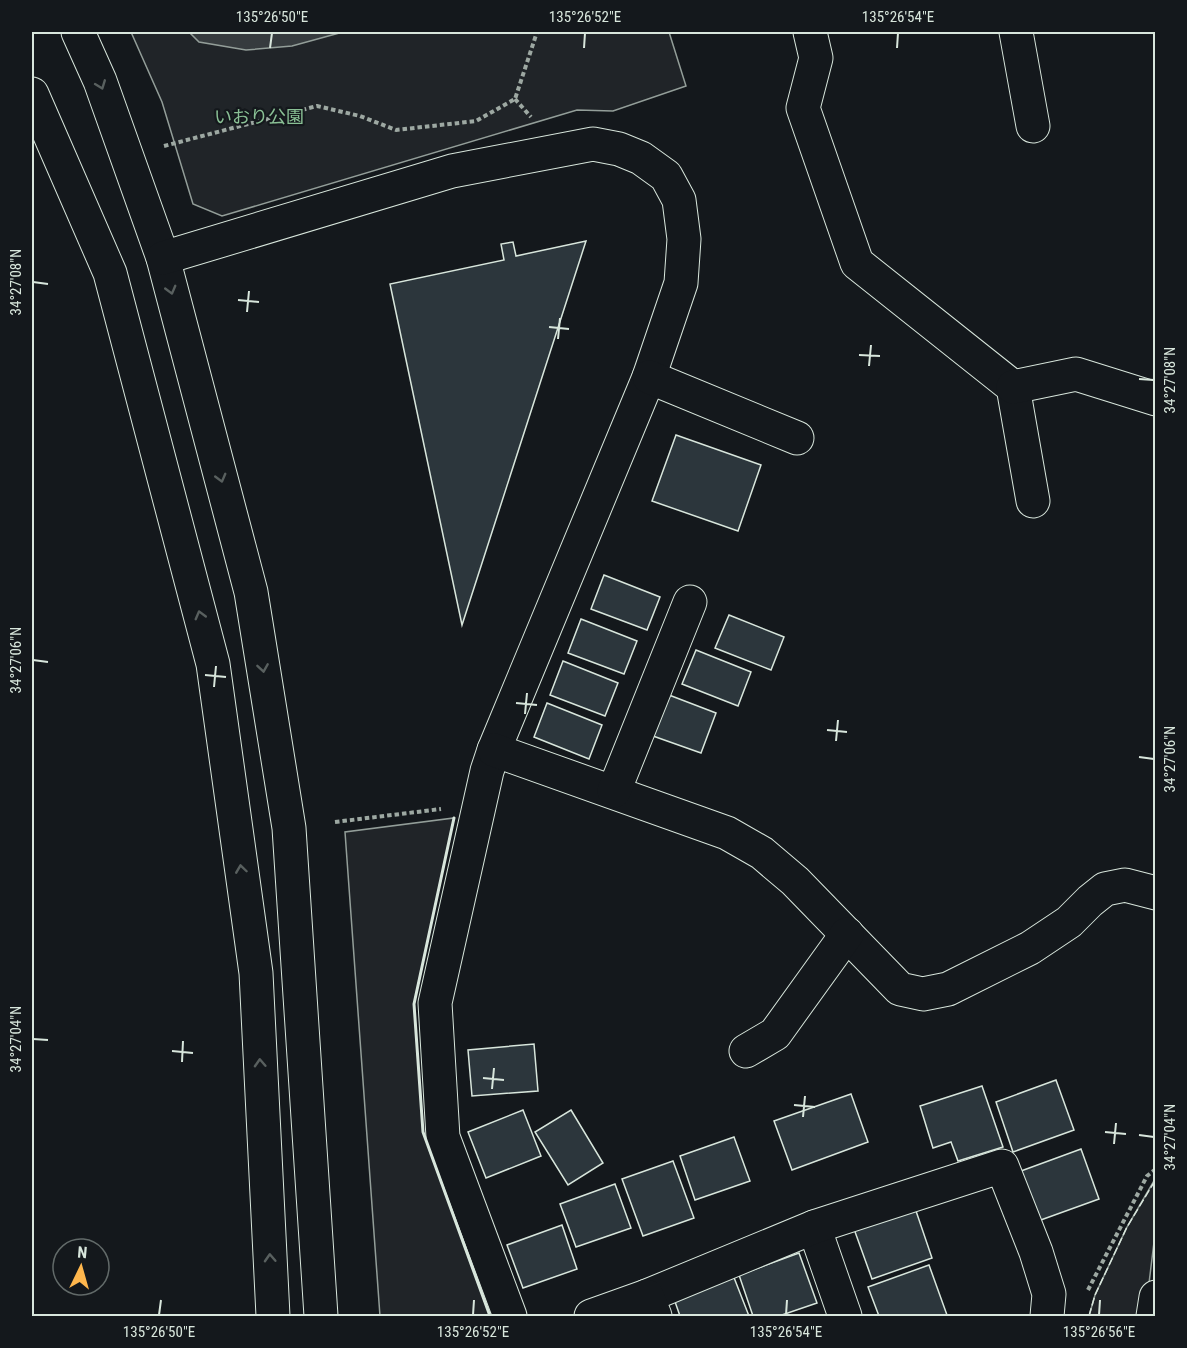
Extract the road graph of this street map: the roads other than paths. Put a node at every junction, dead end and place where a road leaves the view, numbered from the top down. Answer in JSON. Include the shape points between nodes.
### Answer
{"nodes":[{"id":1,"x":78,"y":32,"type":"edge"},
{"id":2,"x":810,"y":32,"type":"edge"},
{"id":3,"x":1016,"y":32,"type":"edge"},
{"id":4,"x":32,"y":94,"type":"edge"},
{"id":5,"x":1033,"y":126,"type":"dead end"},
{"id":6,"x":163,"y":258,"type":"junction"},
{"id":7,"x":649,"y":377,"type":"junction"},
{"id":8,"x":1013,"y":387,"type":"junction"},
{"id":9,"x":1155,"y":399,"type":"edge"},
{"id":10,"x":797,"y":438,"type":"dead end"},
{"id":11,"x":1033,"y":501,"type":"dead end"},
{"id":12,"x":690,"y":602,"type":"dead end"},
{"id":13,"x":494,"y":750,"type":"junction"},
{"id":14,"x":615,"y":791,"type":"junction"},
{"id":15,"x":1155,"y":893,"type":"edge"},
{"id":16,"x":847,"y":934,"type":"junction"},
{"id":17,"x":746,"y":1051,"type":"dead end"},
{"id":18,"x":814,"y":1227,"type":"junction"},
{"id":19,"x":1155,"y":1297,"type":"edge"},
{"id":20,"x":651,"y":1306,"type":"edge"},
{"id":21,"x":273,"y":1317,"type":"edge"},
{"id":22,"x":321,"y":1317,"type":"edge"},
{"id":23,"x":510,"y":1317,"type":"edge"},
{"id":24,"x":591,"y":1317,"type":"edge"},
{"id":25,"x":845,"y":1317,"type":"edge"},
{"id":26,"x":1047,"y":1317,"type":"edge"},
{"id":27,"x":1153,"y":1317,"type":"edge"}],
"edges":[{"from":1,"to":6,"type":"street","one_way":true,"via":[[100,81]]},
{"from":2,"to":8,"type":"street","via":[[816,58],[803,108],[857,263]]},
{"from":3,"to":5,"type":"street"},
{"from":21,"to":4,"type":"street","one_way":true,"via":[[256,973],[213,664],[110,273]]},
{"from":6,"to":7,"type":"street","via":[[452,171],[593,144],[619,149],[641,158],[666,176],[679,200],[684,239],[681,283]]},
{"from":6,"to":22,"type":"street","one_way":true,"via":[[251,592],[289,828]]},
{"from":7,"to":10,"type":"street"},
{"from":7,"to":13,"type":"street"},
{"from":8,"to":9,"type":"street","via":[[1076,374]]},
{"from":8,"to":11,"type":"street"},
{"from":12,"to":14,"type":"street"},
{"from":13,"to":14,"type":"street"},
{"from":13,"to":23,"type":"street","via":[[435,1003],[443,1137]]},
{"from":14,"to":16,"type":"street","via":[[727,833],[762,853]]},
{"from":15,"to":16,"type":"street","via":[[1125,885],[1106,890],[1030,948],[948,989],[923,994],[900,989]]},
{"from":16,"to":17,"type":"street","via":[[775,1034]]},
{"from":18,"to":20,"type":"street"},
{"from":18,"to":25,"type":"street"},
{"from":18,"to":26,"type":"street","via":[[1002,1166],[1049,1294]]},
{"from":19,"to":27,"type":"street"},
{"from":20,"to":24,"type":"street"}]}
